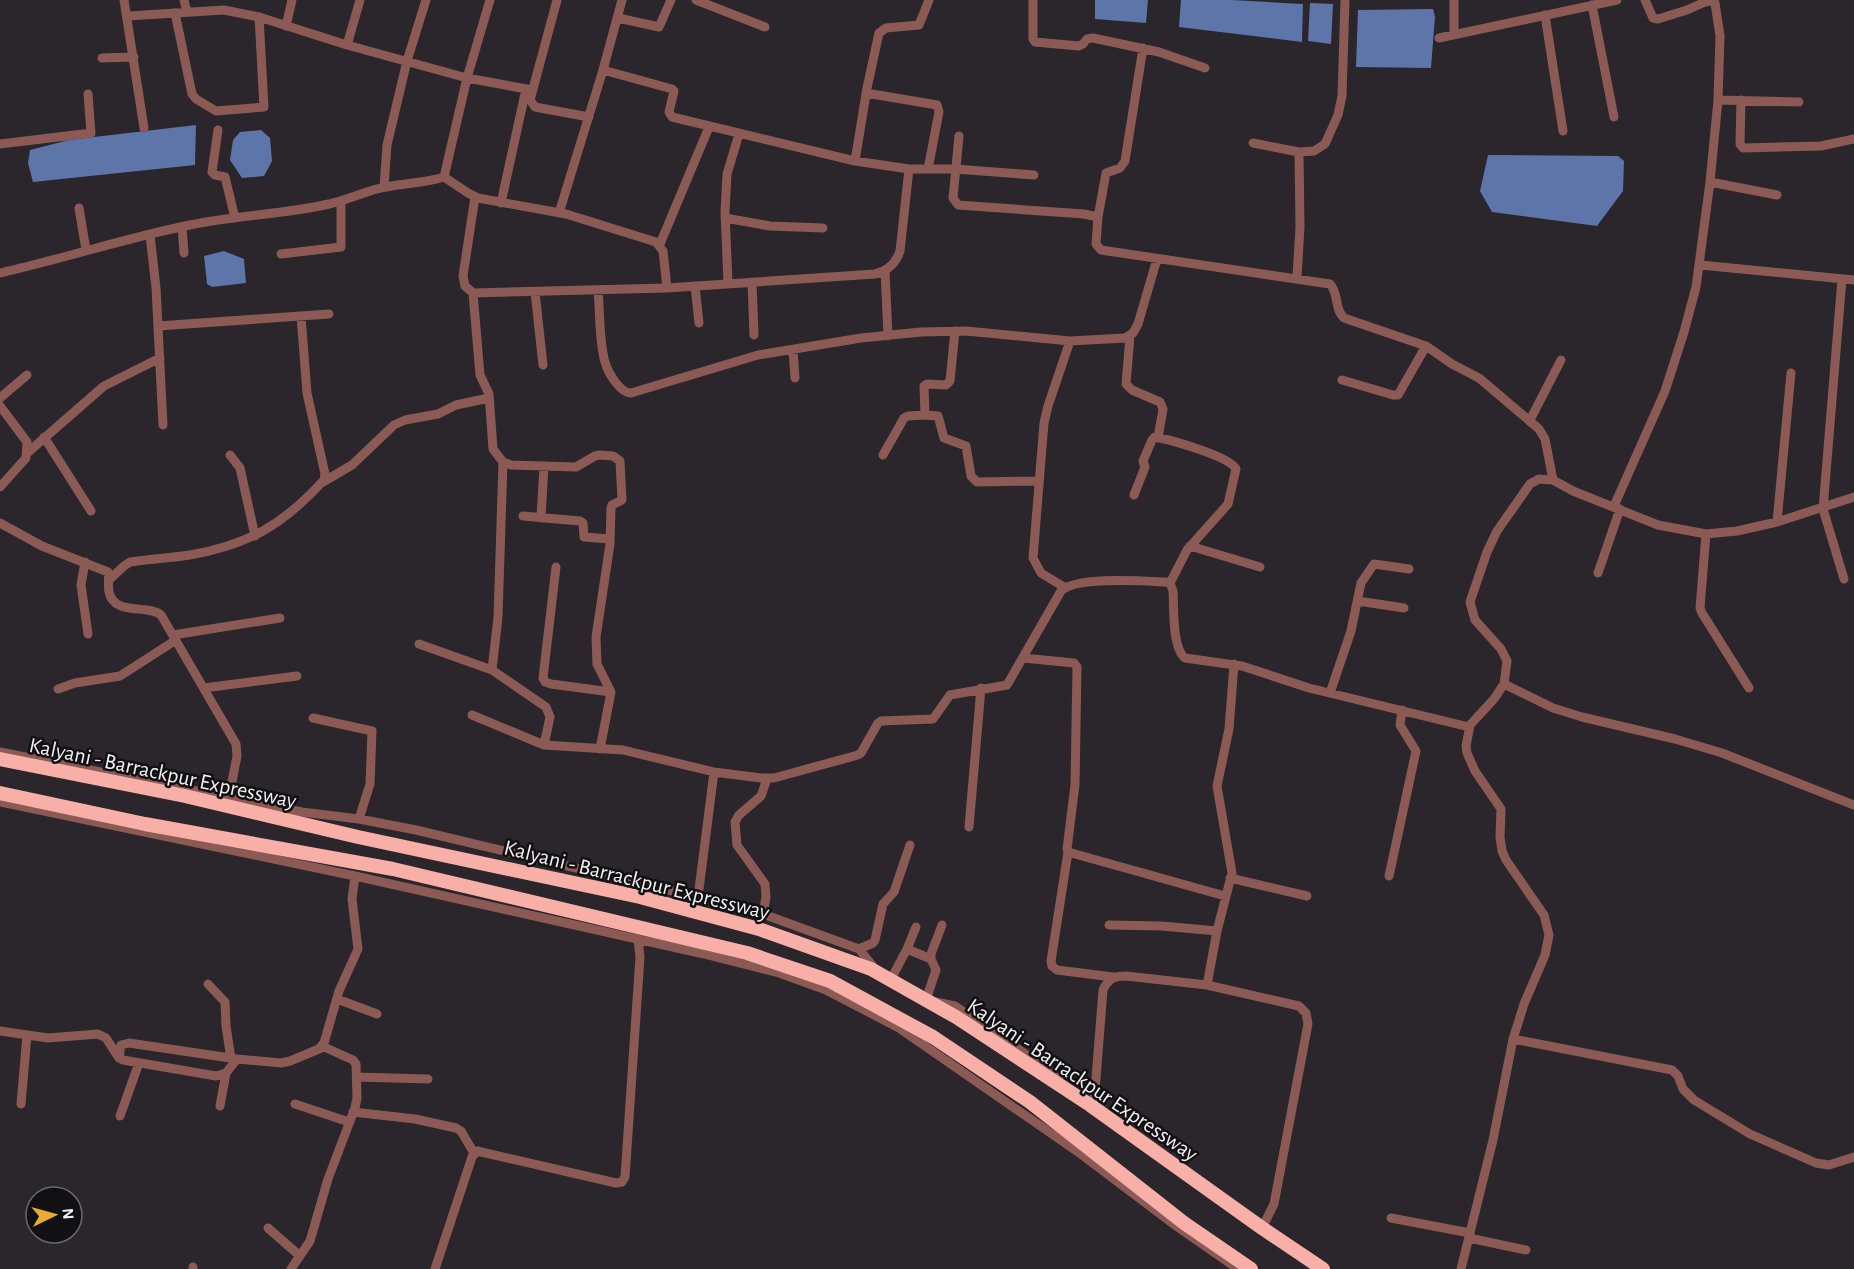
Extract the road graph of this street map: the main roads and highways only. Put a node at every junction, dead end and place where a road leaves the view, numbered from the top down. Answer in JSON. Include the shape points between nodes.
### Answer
{"nodes":[{"id":1,"x":0,"y":759,"type":"edge"},
{"id":2,"x":0,"y":793,"type":"edge"},
{"id":3,"x":1247,"y":1269,"type":"edge"},
{"id":4,"x":1323,"y":1269,"type":"edge"}],
"edges":[{"from":1,"to":4,"type":"highway","name":"Kalyani - Barrackpur Expressway","via":[[640,897],[759,929],[877,972],[1092,1103]]},
{"from":2,"to":3,"type":"highway","name":"Kalyani - Barrackpur Expressway","via":[[393,869],[747,953],[830,981],[933,1037],[1030,1102]]}]}
